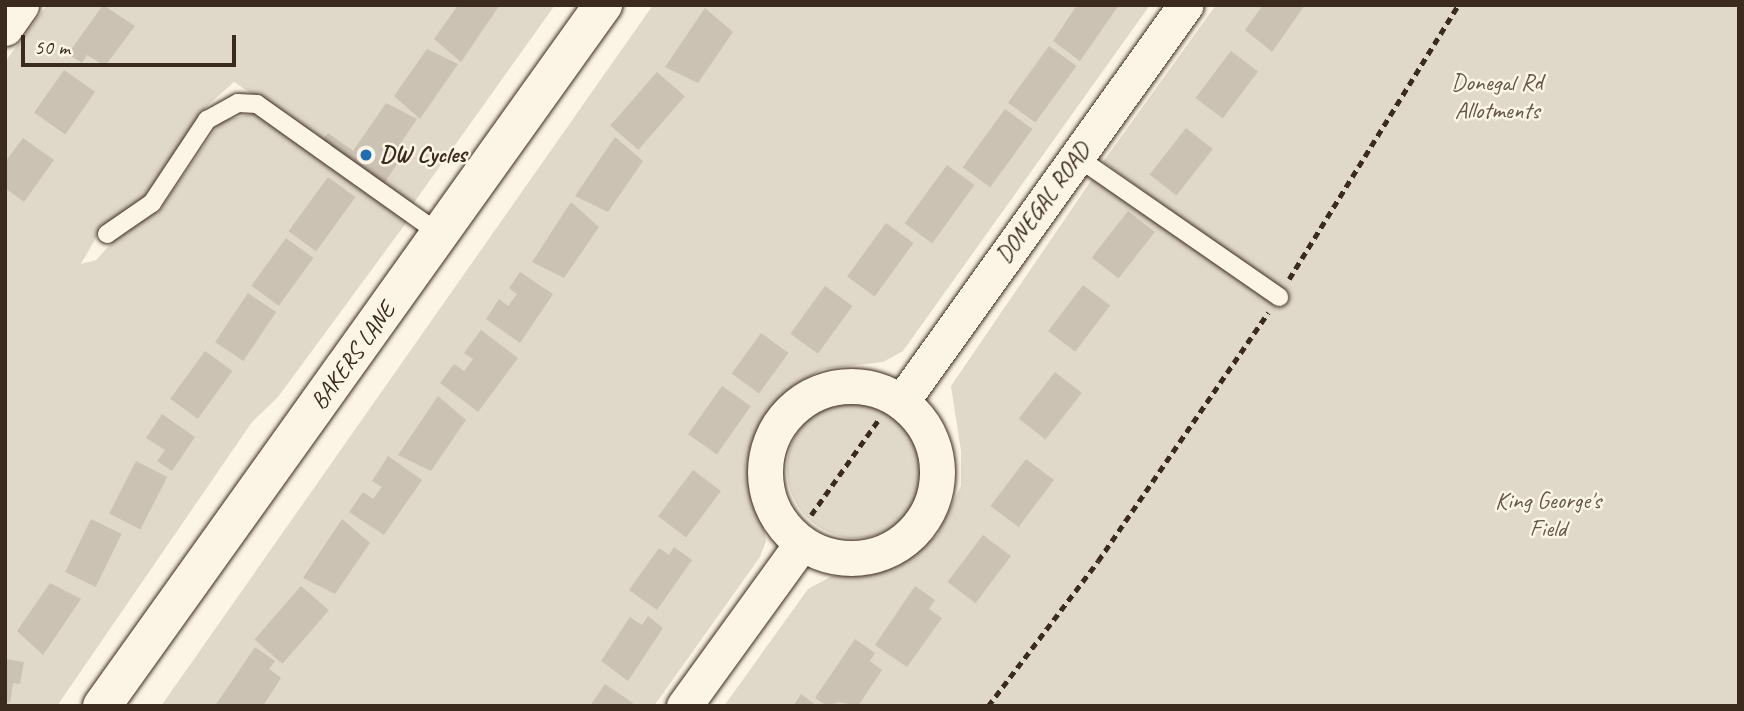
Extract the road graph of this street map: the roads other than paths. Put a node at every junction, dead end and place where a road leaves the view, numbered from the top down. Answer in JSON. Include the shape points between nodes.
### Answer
{"nodes":[{"id":1,"x":21,"y":5,"type":"edge"},
{"id":2,"x":603,"y":5,"type":"edge"},
{"id":3,"x":1185,"y":5,"type":"edge"},
{"id":4,"x":5,"y":28,"type":"edge"},
{"id":5,"x":1077,"y":157,"type":"junction"},
{"id":6,"x":107,"y":234,"type":"dead end"},
{"id":7,"x":440,"y":234,"type":"junction"},
{"id":8,"x":1279,"y":297,"type":"road end"},
{"id":9,"x":898,"y":399,"type":"junction"},
{"id":10,"x":798,"y":541,"type":"junction"},
{"id":11,"x":102,"y":706,"type":"edge"},
{"id":12,"x":684,"y":706,"type":"edge"}],
"edges":[{"from":1,"to":4,"type":"street"},
{"from":2,"to":7,"type":"street","name":"BAKERS LANE"},
{"from":3,"to":5,"type":"street","name":"DONEGAL ROAD"},
{"from":5,"to":8,"type":"lane"},
{"from":5,"to":9,"type":"street","name":"DONEGAL ROAD"},
{"from":6,"to":7,"type":"lane","via":[[152,203],[207,120],[238,103],[257,104]]},
{"from":7,"to":11,"type":"street","name":"BAKERS LANE"},
{"from":9,"to":10,"type":"street","via":[[873,388],[840,386],[818,392],[782,420],[768,446],[765,475],[775,513]]},
{"from":9,"to":10,"type":"street","via":[[926,429],[936,455],[938,478],[930,507],[912,533],[892,549],[862,558],[838,558]]},
{"from":10,"to":12,"type":"street"}]}
